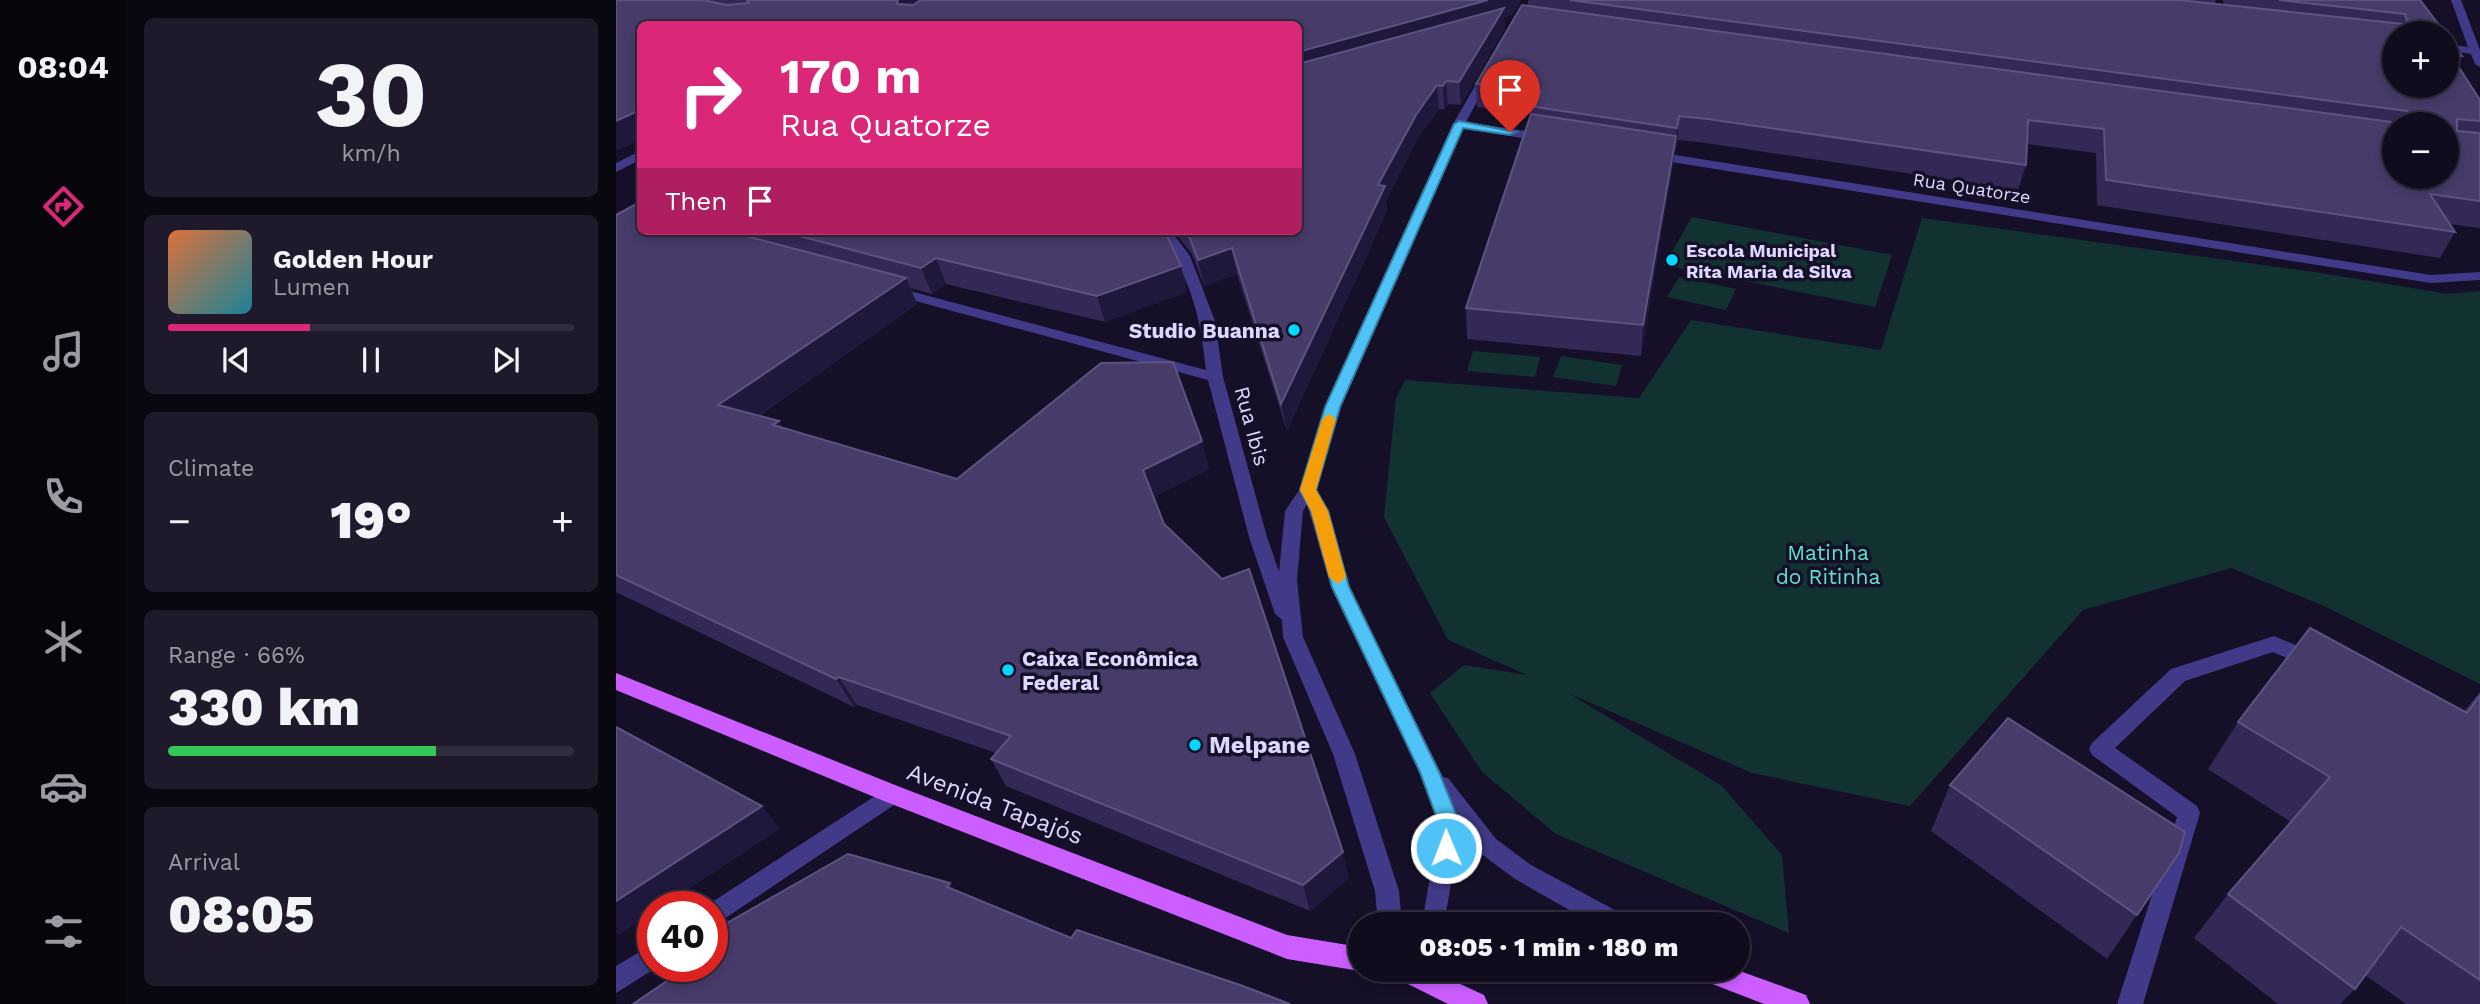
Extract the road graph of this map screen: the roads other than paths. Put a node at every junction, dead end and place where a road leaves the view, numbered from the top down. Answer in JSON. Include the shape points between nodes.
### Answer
{"nodes":[{"id":1,"x":2456,"y":0,"type":"edge"},
{"id":2,"x":2459,"y":49,"type":"edge"},
{"id":3,"x":2475,"y":51,"type":"junction"},
{"id":4,"x":1493,"y":62,"type":"edge"},
{"id":5,"x":2480,"y":64,"type":"edge"},
{"id":6,"x":1459,"y":124,"type":"junction"},
{"id":7,"x":1553,"y":139,"type":"edge"},
{"id":8,"x":1634,"y":152,"type":"edge"},
{"id":9,"x":637,"y":158,"type":"edge"},
{"id":10,"x":616,"y":168,"type":"edge"},
{"id":11,"x":1167,"y":235,"type":"edge"},
{"id":12,"x":2480,"y":276,"type":"edge"},
{"id":13,"x":870,"y":285,"type":"edge"},
{"id":14,"x":1215,"y":377,"type":"junction"},
{"id":15,"x":1308,"y":490,"type":"junction"},
{"id":16,"x":1293,"y":637,"type":"junction"},
{"id":17,"x":2335,"y":672,"type":"edge"},
{"id":18,"x":616,"y":681,"type":"edge"},
{"id":19,"x":1430,"y":772,"type":"junction"},
{"id":20,"x":892,"y":793,"type":"junction"},
{"id":21,"x":728,"y":904,"type":"edge"},
{"id":22,"x":1389,"y":912,"type":"edge"},
{"id":23,"x":1436,"y":912,"type":"edge"},
{"id":24,"x":1595,"y":912,"type":"edge"},
{"id":25,"x":1348,"y":957,"type":"edge"},
{"id":26,"x":637,"y":967,"type":"edge"},
{"id":27,"x":616,"y":981,"type":"edge"},
{"id":28,"x":1430,"y":982,"type":"edge"},
{"id":29,"x":1738,"y":982,"type":"edge"},
{"id":30,"x":1475,"y":1004,"type":"edge"},
{"id":31,"x":1797,"y":1004,"type":"edge"},
{"id":32,"x":2130,"y":1004,"type":"edge"}],
"edges":[{"from":1,"to":3,"type":"street"},
{"from":2,"to":3,"type":"street"},
{"from":3,"to":5,"type":"street"},
{"from":4,"to":6,"type":"street"},
{"from":6,"to":7,"type":"street"},
{"from":6,"to":15,"type":"street","via":[[1332,407]]},
{"from":8,"to":12,"type":"street","name":"Rua Quatorze","via":[[2431,279]]},
{"from":9,"to":10,"type":"street"},
{"from":11,"to":14,"type":"street","name":"Rua Ibis","via":[[1183,256],[1208,321]]},
{"from":13,"to":14,"type":"street"},
{"from":14,"to":16,"type":"street","name":"Rua Ibis","via":[[1258,537]]},
{"from":15,"to":16,"type":"street","via":[[1294,512],[1288,580]]},
{"from":15,"to":19,"type":"street","via":[[1320,511],[1340,587]]},
{"from":16,"to":22,"type":"street","via":[[1344,754],[1387,891]]},
{"from":17,"to":32,"type":"street","via":[[2274,644],[2178,676],[2100,749],[2189,813]]},
{"from":18,"to":20,"type":"main road","name":"Avenida Tapajós"},
{"from":19,"to":23,"type":"street","via":[[1450,824]]},
{"from":19,"to":24,"type":"street","via":[[1488,846],[1522,872]]},
{"from":20,"to":21,"type":"street"},
{"from":20,"to":25,"type":"main road","name":"Avenida Tapajós","via":[[1287,947]]},
{"from":26,"to":27,"type":"street"},
{"from":28,"to":30,"type":"main road"},
{"from":29,"to":31,"type":"main road"}]}
